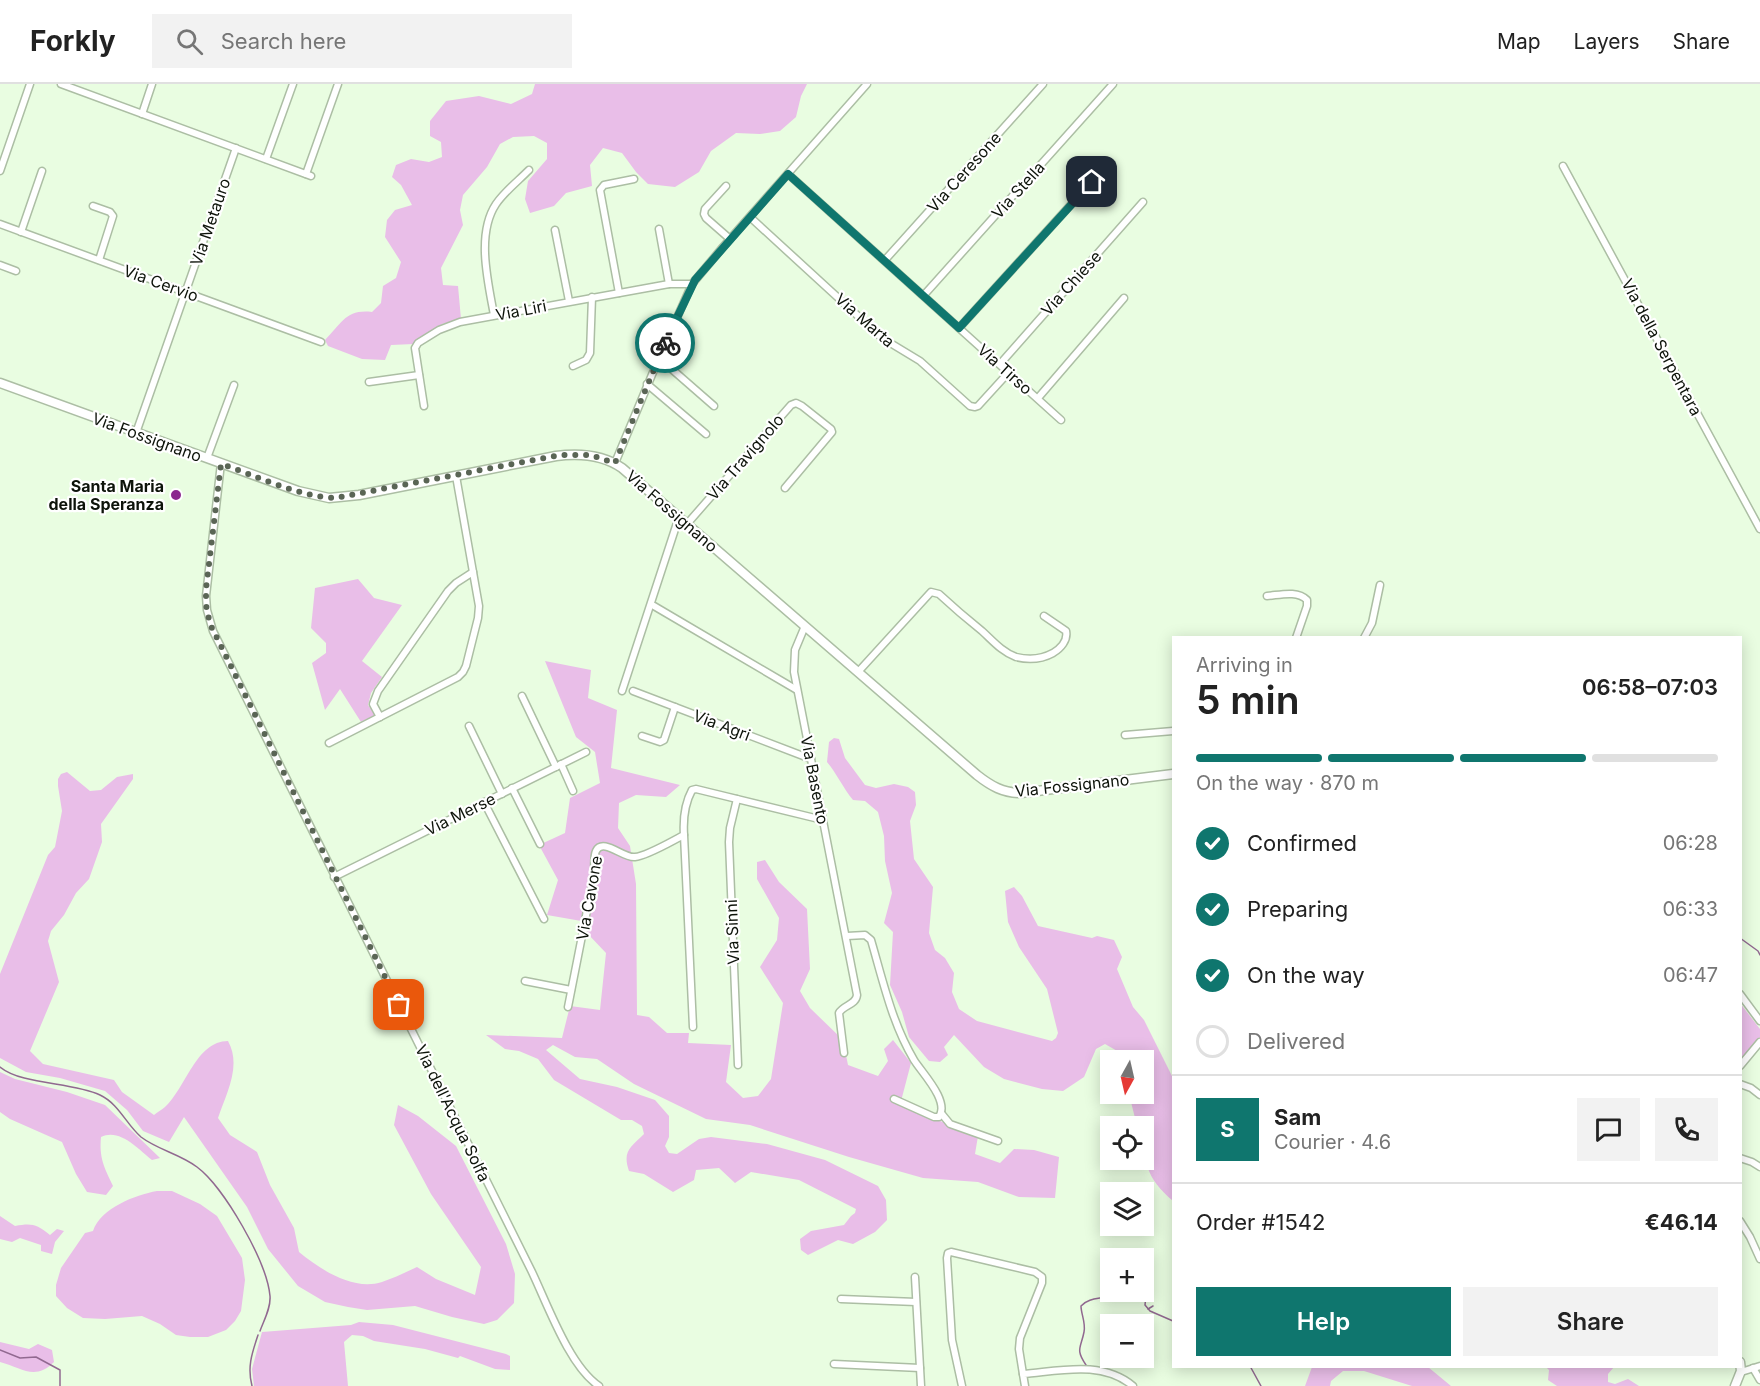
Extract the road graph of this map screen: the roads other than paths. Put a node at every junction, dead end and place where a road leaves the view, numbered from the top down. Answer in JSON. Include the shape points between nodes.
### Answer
{"nodes":[{"id":1,"x":30,"y":84,"type":"edge"},
{"id":2,"x":61,"y":84,"type":"edge"},
{"id":3,"x":152,"y":84,"type":"edge"},
{"id":4,"x":293,"y":84,"type":"edge"},
{"id":5,"x":338,"y":84,"type":"edge"},
{"id":6,"x":867,"y":84,"type":"edge"},
{"id":7,"x":1043,"y":84,"type":"edge"},
{"id":8,"x":1113,"y":84,"type":"edge"},
{"id":9,"x":142,"y":114,"type":"junction"},
{"id":10,"x":236,"y":148,"type":"junction"},
{"id":11,"x":266,"y":159,"type":"junction"},
{"id":12,"x":1106,"y":166,"type":"dead end"},
{"id":13,"x":1563,"y":166,"type":"dead end"},
{"id":14,"x":529,"y":170,"type":"dead end"},
{"id":15,"x":0,"y":171,"type":"edge"},
{"id":16,"x":42,"y":171,"type":"dead end"},
{"id":17,"x":788,"y":174,"type":"junction"},
{"id":18,"x":634,"y":179,"type":"dead end"},
{"id":19,"x":726,"y":186,"type":"dead end"},
{"id":20,"x":1143,"y":202,"type":"dead end"},
{"id":21,"x":93,"y":206,"type":"dead end"},
{"id":22,"x":750,"y":217,"type":"junction"},
{"id":23,"x":0,"y":224,"type":"edge"},
{"id":24,"x":659,"y":229,"type":"dead end"},
{"id":25,"x":555,"y":230,"type":"dead end"},
{"id":26,"x":21,"y":232,"type":"junction"},
{"id":27,"x":730,"y":239,"type":"junction"},
{"id":28,"x":99,"y":260,"type":"junction"},
{"id":29,"x":885,"y":260,"type":"junction"},
{"id":30,"x":0,"y":265,"type":"edge"},
{"id":31,"x":16,"y":271,"type":"dead end"},
{"id":32,"x":669,"y":284,"type":"junction"},
{"id":33,"x":693,"y":284,"type":"junction"},
{"id":34,"x":185,"y":292,"type":"junction"},
{"id":35,"x":619,"y":293,"type":"junction"},
{"id":36,"x":924,"y":295,"type":"junction"},
{"id":37,"x":592,"y":297,"type":"junction"},
{"id":38,"x":1124,"y":298,"type":"dead end"},
{"id":39,"x":568,"y":302,"type":"junction"},
{"id":40,"x":494,"y":315,"type":"junction"},
{"id":41,"x":959,"y":328,"type":"junction"},
{"id":42,"x":321,"y":342,"type":"dead end"},
{"id":43,"x":659,"y":358,"type":"junction"},
{"id":44,"x":1000,"y":364,"type":"junction"},
{"id":45,"x":573,"y":366,"type":"dead end"},
{"id":46,"x":1008,"y":372,"type":"junction"},
{"id":47,"x":419,"y":375,"type":"junction"},
{"id":48,"x":369,"y":382,"type":"dead end"},
{"id":49,"x":0,"y":383,"type":"edge"},
{"id":50,"x":647,"y":384,"type":"junction"},
{"id":51,"x":234,"y":385,"type":"dead end"},
{"id":52,"x":1038,"y":398,"type":"junction"},
{"id":53,"x":424,"y":406,"type":"dead end"},
{"id":54,"x":714,"y":406,"type":"dead end"},
{"id":55,"x":1061,"y":420,"type":"dead end"},
{"id":56,"x":136,"y":433,"type":"junction"},
{"id":57,"x":706,"y":434,"type":"dead end"},
{"id":58,"x":207,"y":458,"type":"junction"},
{"id":59,"x":615,"y":463,"type":"junction"},
{"id":60,"x":221,"y":464,"type":"junction"},
{"id":61,"x":456,"y":476,"type":"junction"},
{"id":62,"x":785,"y":488,"type":"dead end"},
{"id":63,"x":679,"y":517,"type":"junction"},
{"id":64,"x":687,"y":524,"type":"junction"},
{"id":65,"x":1760,"y":529,"type":"edge"},
{"id":66,"x":473,"y":572,"type":"junction"},
{"id":67,"x":1380,"y":585,"type":"dead end"},
{"id":68,"x":1267,"y":596,"type":"dead end"},
{"id":69,"x":654,"y":606,"type":"dead end"},
{"id":70,"x":1044,"y":616,"type":"dead end"},
{"id":71,"x":805,"y":626,"type":"junction"},
{"id":72,"x":1297,"y":636,"type":"edge"},
{"id":73,"x":1365,"y":636,"type":"edge"},
{"id":74,"x":858,"y":672,"type":"junction"},
{"id":75,"x":797,"y":690,"type":"junction"},
{"id":76,"x":622,"y":691,"type":"dead end"},
{"id":77,"x":633,"y":691,"type":"dead end"},
{"id":78,"x":522,"y":696,"type":"dead end"},
{"id":79,"x":675,"y":707,"type":"junction"},
{"id":80,"x":380,"y":717,"type":"junction"},
{"id":81,"x":469,"y":726,"type":"dead end"},
{"id":82,"x":1172,"y":731,"type":"edge"},
{"id":83,"x":1125,"y":735,"type":"dead end"},
{"id":84,"x":642,"y":736,"type":"dead end"},
{"id":85,"x":329,"y":743,"type":"dead end"},
{"id":86,"x":586,"y":752,"type":"dead end"},
{"id":87,"x":811,"y":759,"type":"junction"},
{"id":88,"x":558,"y":766,"type":"junction"},
{"id":89,"x":1172,"y":774,"type":"edge"},
{"id":90,"x":512,"y":788,"type":"junction"},
{"id":91,"x":573,"y":791,"type":"dead end"},
{"id":92,"x":502,"y":794,"type":"junction"},
{"id":93,"x":737,"y":799,"type":"junction"},
{"id":94,"x":484,"y":802,"type":"junction"},
{"id":95,"x":823,"y":820,"type":"junction"},
{"id":96,"x":684,"y":835,"type":"junction"},
{"id":97,"x":540,"y":844,"type":"dead end"},
{"id":98,"x":334,"y":877,"type":"junction"},
{"id":99,"x":544,"y":919,"type":"dead end"},
{"id":100,"x":847,"y":936,"type":"junction"},
{"id":101,"x":525,"y":981,"type":"dead end"},
{"id":102,"x":571,"y":990,"type":"junction"},
{"id":103,"x":1742,"y":997,"type":"edge"},
{"id":104,"x":568,"y":1007,"type":"dead end"},
{"id":105,"x":1760,"y":1021,"type":"edge"},
{"id":106,"x":693,"y":1027,"type":"dead end"},
{"id":107,"x":1760,"y":1042,"type":"edge"},
{"id":108,"x":844,"y":1053,"type":"dead end"},
{"id":109,"x":1742,"y":1064,"type":"edge"},
{"id":110,"x":738,"y":1065,"type":"dead end"},
{"id":111,"x":1742,"y":1085,"type":"edge"},
{"id":112,"x":1760,"y":1095,"type":"edge"},
{"id":113,"x":894,"y":1099,"type":"dead end"},
{"id":114,"x":941,"y":1113,"type":"junction"},
{"id":115,"x":998,"y":1141,"type":"dead end"},
{"id":116,"x":1742,"y":1159,"type":"edge"},
{"id":117,"x":1760,"y":1167,"type":"edge"},
{"id":118,"x":1742,"y":1224,"type":"edge"},
{"id":119,"x":1760,"y":1259,"type":"edge"},
{"id":120,"x":915,"y":1277,"type":"dead end"},
{"id":121,"x":841,"y":1299,"type":"dead end"},
{"id":122,"x":916,"y":1302,"type":"junction"},
{"id":123,"x":834,"y":1364,"type":"dead end"},
{"id":124,"x":1756,"y":1367,"type":"edge"},
{"id":125,"x":920,"y":1368,"type":"junction"},
{"id":126,"x":1740,"y":1368,"type":"edge"},
{"id":127,"x":1740,"y":1372,"type":"junction"},
{"id":128,"x":1023,"y":1374,"type":"junction"},
{"id":129,"x":1760,"y":1380,"type":"edge"},
{"id":130,"x":599,"y":1386,"type":"edge"},
{"id":131,"x":921,"y":1386,"type":"edge"},
{"id":132,"x":962,"y":1386,"type":"edge"},
{"id":133,"x":1025,"y":1386,"type":"edge"},
{"id":134,"x":1133,"y":1386,"type":"edge"},
{"id":135,"x":1735,"y":1386,"type":"edge"}],
"edges":[{"from":1,"to":15,"type":"street"},
{"from":2,"to":9,"type":"street"},
{"from":3,"to":9,"type":"street"},
{"from":4,"to":11,"type":"street"},
{"from":5,"to":11,"type":"street","via":[[308,175]]},
{"from":6,"to":17,"type":"street"},
{"from":7,"to":29,"type":"street","name":"Via Ceresone"},
{"from":8,"to":36,"type":"street","name":"Via Stella"},
{"from":9,"to":10,"type":"street"},
{"from":10,"to":11,"type":"street"},
{"from":10,"to":34,"type":"street","name":"Via Metauro"},
{"from":12,"to":41,"type":"street"},
{"from":13,"to":65,"type":"street","name":"Via della Serpentara"},
{"from":14,"to":40,"type":"street","via":[[500,200],[489,219],[485,263]]},
{"from":16,"to":26,"type":"street"},
{"from":17,"to":22,"type":"street"},
{"from":17,"to":29,"type":"street","name":"Via Tirso"},
{"from":18,"to":35,"type":"street","via":[[604,185],[600,190]]},
{"from":19,"to":27,"type":"street","via":[[704,214]]},
{"from":20,"to":44,"type":"street","name":"Via Chiese"},
{"from":21,"to":28,"type":"street","via":[[113,216]]},
{"from":22,"to":27,"type":"street"},
{"from":22,"to":46,"type":"street","name":"Via Marta","via":[[882,338],[920,361],[970,406],[978,406]]},
{"from":23,"to":26,"type":"street","name":"Via Cervio"},
{"from":24,"to":32,"type":"street"},
{"from":25,"to":39,"type":"street"},
{"from":26,"to":28,"type":"street","name":"Via Cervio"},
{"from":27,"to":33,"type":"street"},
{"from":28,"to":34,"type":"street","name":"Via Cervio"},
{"from":29,"to":36,"type":"street","name":"Via Tirso"},
{"from":30,"to":31,"type":"street"},
{"from":32,"to":33,"type":"street","name":"Via Liri"},
{"from":32,"to":35,"type":"street","name":"Via Liri"},
{"from":33,"to":43,"type":"street"},
{"from":34,"to":42,"type":"street","name":"Via Cervio"},
{"from":34,"to":56,"type":"street","name":"Via Metauro"},
{"from":35,"to":37,"type":"street","name":"Via Liri"},
{"from":36,"to":41,"type":"street","name":"Via Tirso"},
{"from":37,"to":39,"type":"street","name":"Via Liri"},
{"from":37,"to":45,"type":"street","via":[[590,355]]},
{"from":38,"to":52,"type":"street"},
{"from":39,"to":40,"type":"street","name":"Via Liri"},
{"from":40,"to":47,"type":"street","name":"Via Liri","via":[[449,326],[415,346]]},
{"from":41,"to":44,"type":"street","name":"Via Tirso"},
{"from":43,"to":50,"type":"street"},
{"from":43,"to":54,"type":"street"},
{"from":44,"to":46,"type":"street","name":"Via Tirso"},
{"from":46,"to":52,"type":"street","name":"Via Tirso"},
{"from":47,"to":48,"type":"street"},
{"from":47,"to":53,"type":"street","name":"Via Liri"},
{"from":49,"to":56,"type":"street","name":"Via Fossignano"},
{"from":50,"to":57,"type":"street"},
{"from":50,"to":59,"type":"street"},
{"from":51,"to":58,"type":"street"},
{"from":52,"to":55,"type":"street","name":"Via Tirso"},
{"from":56,"to":58,"type":"street","name":"Via Fossignano"},
{"from":58,"to":60,"type":"street","name":"Via Fossignano"},
{"from":59,"to":61,"type":"street","name":"Via Fossignano","via":[[573,454]]},
{"from":59,"to":63,"type":"street","name":"Via Fossignano"},
{"from":60,"to":61,"type":"street","name":"Via Fossignano","via":[[329,498]]},
{"from":60,"to":98,"type":"street","name":"Via dell'Acqua Solfa","via":[[206,589],[208,618]]},
{"from":61,"to":66,"type":"street"},
{"from":62,"to":64,"type":"street","name":"Via Travignolo","via":[[832,432],[796,403]]},
{"from":63,"to":64,"type":"street","name":"Via Fossignano"},
{"from":63,"to":76,"type":"street"},
{"from":64,"to":71,"type":"street","name":"Via Fossignano"},
{"from":66,"to":80,"type":"street","via":[[448,591],[378,691],[373,704]]},
{"from":66,"to":80,"type":"street","via":[[478,613],[464,670],[456,678]]},
{"from":67,"to":73,"type":"street","via":[[1372,623]]},
{"from":68,"to":72,"type":"street","via":[[1294,594],[1306,598]]},
{"from":69,"to":75,"type":"street"},
{"from":70,"to":74,"type":"street","via":[[1066,630],[1064,642],[1047,656],[1019,657],[1005,651],[939,594],[931,592]]},
{"from":71,"to":74,"type":"street","name":"Via Fossignano"},
{"from":71,"to":75,"type":"street","name":"Via Basento","via":[[794,656]]},
{"from":74,"to":89,"type":"street","name":"Via Fossignano","via":[[981,779],[1000,790],[1024,793]]},
{"from":75,"to":87,"type":"street","name":"Via Basento"},
{"from":77,"to":79,"type":"street","name":"Via Agri"},
{"from":78,"to":88,"type":"street"},
{"from":79,"to":84,"type":"street","via":[[663,741]]},
{"from":79,"to":87,"type":"street","name":"Via Agri"},
{"from":80,"to":85,"type":"street"},
{"from":81,"to":92,"type":"street"},
{"from":82,"to":83,"type":"street"},
{"from":86,"to":88,"type":"street","name":"Via Merse"},
{"from":87,"to":95,"type":"street","name":"Via Basento"},
{"from":88,"to":90,"type":"street","name":"Via Merse"},
{"from":88,"to":91,"type":"street"},
{"from":90,"to":92,"type":"street","name":"Via Merse"},
{"from":90,"to":97,"type":"street"},
{"from":92,"to":94,"type":"street","name":"Via Merse"},
{"from":93,"to":95,"type":"street"},
{"from":93,"to":96,"type":"street","via":[[692,790],[684,816]]},
{"from":93,"to":110,"type":"street","name":"Via Sinni","via":[[729,845]]},
{"from":94,"to":98,"type":"street","name":"Via Merse"},
{"from":94,"to":99,"type":"street"},
{"from":95,"to":100,"type":"street","name":"Via Basento"},
{"from":96,"to":102,"type":"street","name":"Via Cavone","via":[[636,857],[627,857],[608,847],[596,850]]},
{"from":96,"to":106,"type":"street"},
{"from":98,"to":130,"type":"street","name":"Via dell'Acqua Solfa","via":[[565,1341],[582,1371]]},
{"from":100,"to":108,"type":"street","name":"Via Basento","via":[[857,997],[839,1013]]},
{"from":100,"to":114,"type":"street","via":[[865,935],[871,940],[899,1030],[938,1095]]},
{"from":101,"to":102,"type":"street"},
{"from":102,"to":104,"type":"street","name":"Via Cavone"},
{"from":103,"to":105,"type":"street"},
{"from":107,"to":109,"type":"street"},
{"from":111,"to":112,"type":"street"},
{"from":113,"to":114,"type":"street","via":[[934,1117]]},
{"from":114,"to":115,"type":"street","via":[[952,1125]]},
{"from":116,"to":117,"type":"street"},
{"from":118,"to":119,"type":"street"},
{"from":120,"to":122,"type":"street"},
{"from":121,"to":122,"type":"street"},
{"from":122,"to":125,"type":"street"},
{"from":123,"to":125,"type":"street"},
{"from":124,"to":127,"type":"street"},
{"from":124,"to":129,"type":"street"},
{"from":125,"to":131,"type":"street"},
{"from":126,"to":127,"type":"street"},
{"from":127,"to":135,"type":"street"},
{"from":128,"to":132,"type":"street","via":[[1020,1335],[1042,1277],[951,1252],[947,1258],[951,1333]]},
{"from":128,"to":133,"type":"street"},
{"from":128,"to":134,"type":"street","via":[[1095,1369]]}]}
